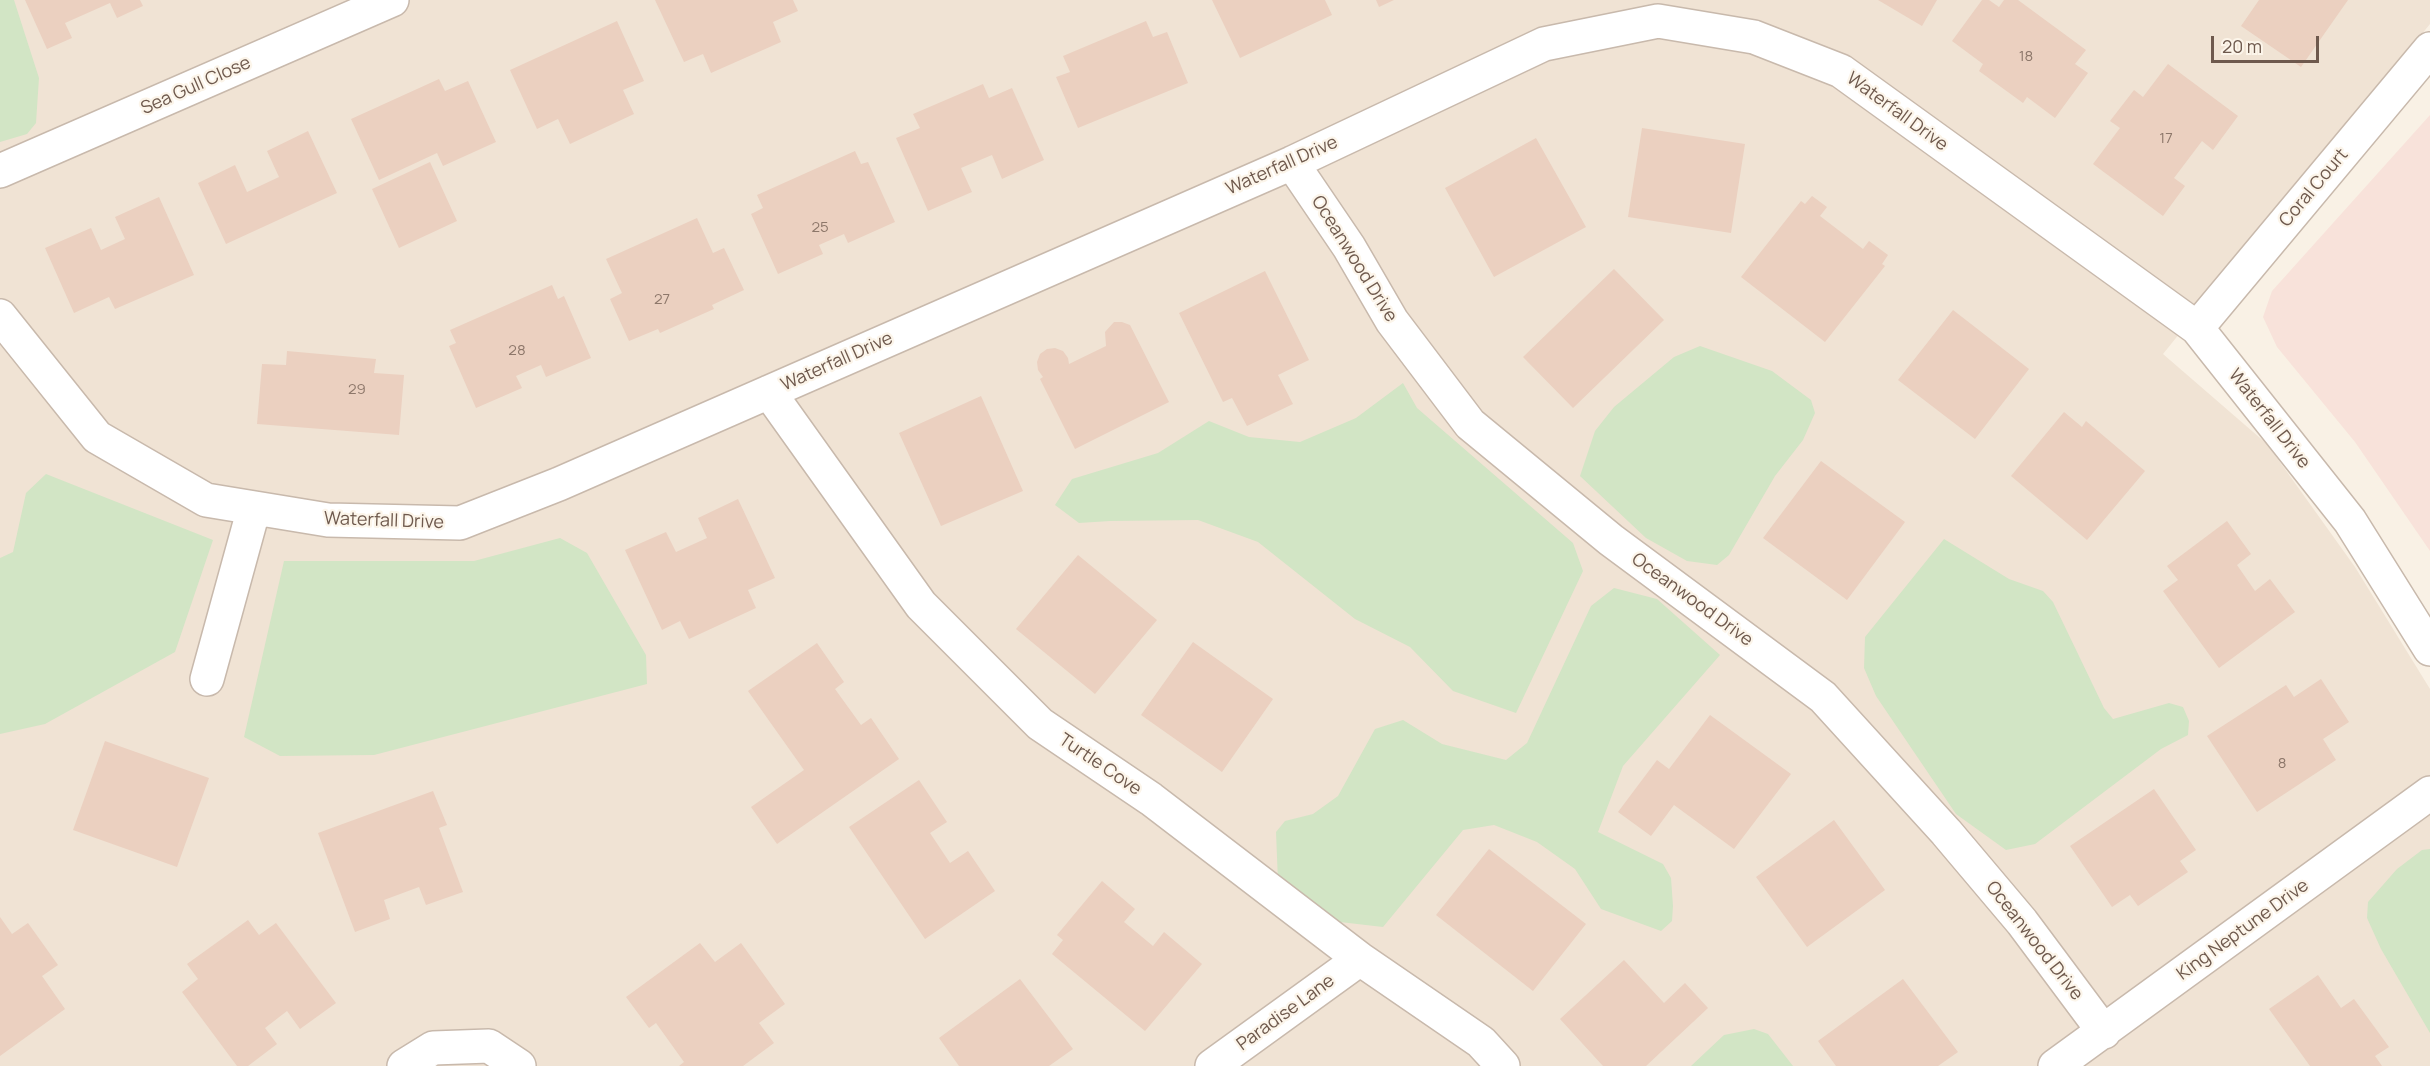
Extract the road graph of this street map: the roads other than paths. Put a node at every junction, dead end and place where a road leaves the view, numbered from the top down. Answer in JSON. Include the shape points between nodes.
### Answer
{"nodes":[{"id":1,"x":392,"y":0,"type":"edge"},
{"id":2,"x":2430,"y":49,"type":"edge"},
{"id":3,"x":1292,"y":163,"type":"junction"},
{"id":4,"x":0,"y":171,"type":"edge"},
{"id":5,"x":0,"y":316,"type":"edge"},
{"id":6,"x":2197,"y":328,"type":"junction"},
{"id":7,"x":769,"y":392,"type":"junction"},
{"id":8,"x":254,"y":508,"type":"junction"},
{"id":9,"x":2430,"y":649,"type":"edge"},
{"id":10,"x":207,"y":679,"type":"dead end"},
{"id":11,"x":2430,"y":793,"type":"edge"},
{"id":12,"x":1360,"y":959,"type":"junction"},
{"id":13,"x":2104,"y":1032,"type":"junction"},
{"id":14,"x":404,"y":1066,"type":"edge"},
{"id":15,"x":519,"y":1066,"type":"edge"},
{"id":16,"x":1212,"y":1066,"type":"edge"},
{"id":17,"x":1503,"y":1066,"type":"edge"},
{"id":18,"x":2055,"y":1066,"type":"edge"}],
"edges":[{"from":1,"to":4,"type":"street","name":"Sea Gull Close"},
{"from":2,"to":6,"type":"street","name":"Coral Court"},
{"from":3,"to":6,"type":"street","name":"Waterfall Drive","via":[[1544,44],[1658,21],[1754,37],[1841,71]]},
{"from":3,"to":7,"type":"street","name":"Waterfall Drive"},
{"from":3,"to":13,"type":"street","name":"Oceanwood Drive","via":[[1392,321],[1470,424],[1611,540],[1824,697],[2022,922]]},
{"from":5,"to":8,"type":"street","name":"Waterfall Drive","via":[[97,437],[206,500]]},
{"from":6,"to":9,"type":"street","name":"Waterfall Drive","via":[[2350,521]]},
{"from":7,"to":8,"type":"street","name":"Waterfall Drive","via":[[460,523],[328,520]]},
{"from":7,"to":12,"type":"street","name":"Turtle Cove","via":[[921,605],[1040,724],[1151,800]]},
{"from":8,"to":10,"type":"street"},
{"from":11,"to":13,"type":"street","name":"King Neptune Drive"},
{"from":12,"to":16,"type":"street","name":"Paradise Lane"},
{"from":12,"to":17,"type":"street","name":"Turtle Cove","via":[[1481,1042]]},
{"from":13,"to":18,"type":"street","name":"King Neptune Drive"},
{"from":14,"to":15,"type":"street","via":[[433,1048],[489,1046]]}]}
